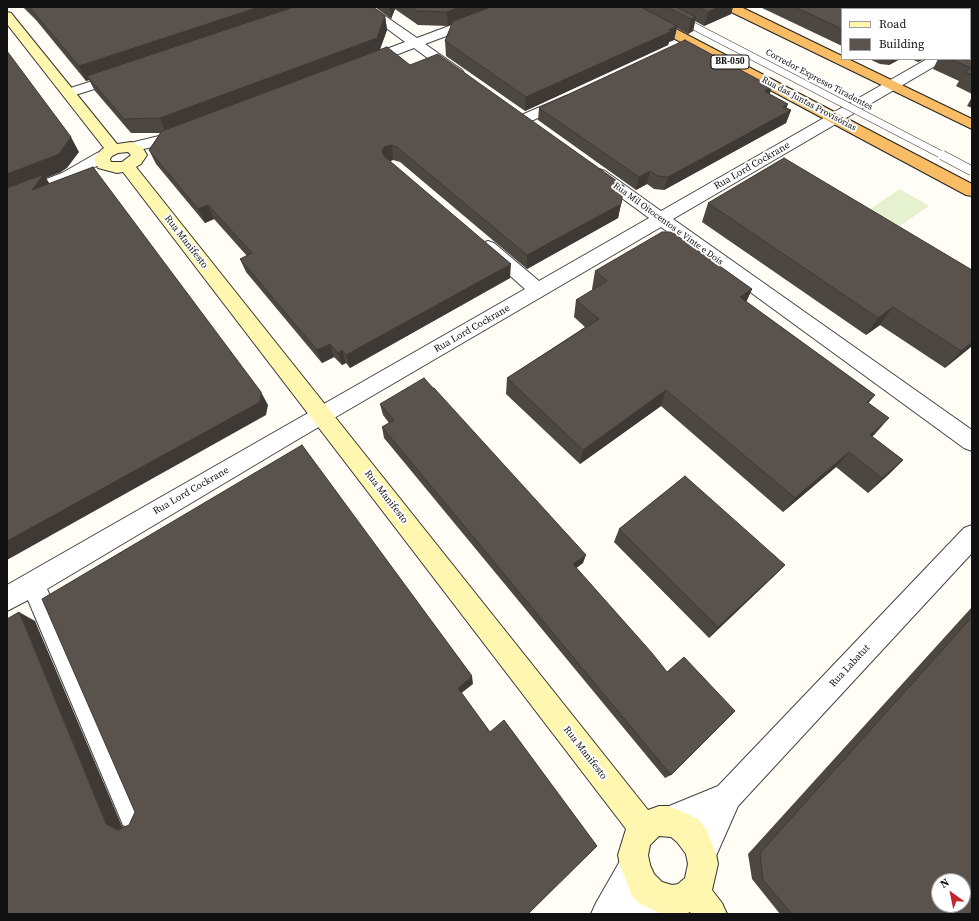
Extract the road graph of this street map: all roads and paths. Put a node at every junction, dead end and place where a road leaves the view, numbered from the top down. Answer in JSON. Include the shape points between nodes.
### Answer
{"nodes":[{"id":1,"x":364,"y":7,"type":"edge"},
{"id":2,"x":512,"y":7,"type":"edge"},
{"id":3,"x":625,"y":7,"type":"edge"},
{"id":4,"x":657,"y":7,"type":"edge"},
{"id":5,"x":731,"y":7,"type":"edge"},
{"id":6,"x":7,"y":16,"type":"edge"},
{"id":7,"x":691,"y":42,"type":"junction"},
{"id":8,"x":415,"y":43,"type":"junction"},
{"id":9,"x":673,"y":50,"type":"edge"},
{"id":10,"x":935,"y":60,"type":"edge"},
{"id":11,"x":354,"y":67,"type":"edge"},
{"id":12,"x":136,"y":70,"type":"edge"},
{"id":13,"x":468,"y":80,"type":"edge"},
{"id":14,"x":885,"y":89,"type":"junction"},
{"id":15,"x":69,"y":93,"type":"junction"},
{"id":16,"x":581,"y":93,"type":"edge"},
{"id":17,"x":839,"y":115,"type":"junction"},
{"id":18,"x":524,"y":119,"type":"edge"},
{"id":19,"x":972,"y":125,"type":"edge"},
{"id":20,"x":198,"y":127,"type":"edge"},
{"id":21,"x":121,"y":157,"type":"junction"},
{"id":22,"x":587,"y":165,"type":"edge"},
{"id":23,"x":972,"y":171,"type":"edge"},
{"id":24,"x":972,"y":191,"type":"edge"},
{"id":25,"x":7,"y":200,"type":"edge"},
{"id":26,"x":661,"y":219,"type":"junction"},
{"id":27,"x":477,"y":237,"type":"edge"},
{"id":28,"x":538,"y":290,"type":"junction"},
{"id":29,"x":322,"y":414,"type":"junction"},
{"id":30,"x":972,"y":442,"type":"edge"},
{"id":31,"x":972,"y":536,"type":"edge"},
{"id":32,"x":33,"y":584,"type":"junction"},
{"id":33,"x":7,"y":599,"type":"edge"},
{"id":34,"x":728,"y":796,"type":"junction"},
{"id":35,"x":133,"y":815,"type":"edge"},
{"id":36,"x":656,"y":825,"type":"junction"},
{"id":37,"x":701,"y":854,"type":"junction"},
{"id":38,"x":634,"y":865,"type":"junction"},
{"id":39,"x":660,"y":898,"type":"junction"},
{"id":40,"x":702,"y":903,"type":"edge"},
{"id":41,"x":607,"y":914,"type":"edge"},
{"id":42,"x":626,"y":914,"type":"edge"}],
"edges":[{"from":1,"to":8,"type":"street"},
{"from":2,"to":8,"type":"street"},
{"from":3,"to":7,"type":"highway","name":"Rua das Juntas Provisórias","number":"BR-050"},
{"from":4,"to":23,"type":"lane","name":"Corredor Expresso Tiradentes","bridge":true},
{"from":5,"to":14,"type":"highway"},
{"from":6,"to":15,"type":"main road","name":"Rua Manifesto"},
{"from":7,"to":9,"type":"street"},
{"from":7,"to":17,"type":"highway","name":"Rua das Juntas Provisórias","number":"BR-050"},
{"from":8,"to":11,"type":"street"},
{"from":8,"to":13,"type":"street"},
{"from":10,"to":14,"type":"street","name":"Rua Lord Cockrane"},
{"from":12,"to":15,"type":"street"},
{"from":14,"to":17,"type":"street","name":"Rua Lord Cockrane"},
{"from":14,"to":19,"type":"highway"},
{"from":15,"to":21,"type":"main road","name":"Rua Manifesto"},
{"from":16,"to":18,"type":"street"},
{"from":17,"to":24,"type":"highway","name":"Rua das Juntas Provisórias","number":"BR-050"},
{"from":17,"to":26,"type":"street","name":"Rua Lord Cockrane"},
{"from":20,"to":21,"type":"street"},
{"from":21,"to":25,"type":"street"},
{"from":21,"to":29,"type":"main road","name":"Rua Manifesto"},
{"from":22,"to":26,"type":"street","name":"Rua Mil Oitocentos e Vinte e Dois"},
{"from":26,"to":28,"type":"street","name":"Rua Lord Cockrane"},
{"from":26,"to":30,"type":"street","name":"Rua Mil Oitocentos e Vinte e Dois"},
{"from":27,"to":28,"type":"street"},
{"from":28,"to":29,"type":"street","name":"Rua Lord Cockrane"},
{"from":29,"to":32,"type":"street","name":"Rua Lord Cockrane"},
{"from":29,"to":36,"type":"main road","name":"Rua Manifesto"},
{"from":31,"to":34,"type":"street","name":"Rua Labatut"},
{"from":32,"to":33,"type":"street","name":"Rua Lord Cockrane"},
{"from":32,"to":35,"type":"street"},
{"from":34,"to":36,"type":"street","name":"Rua Labatut"},
{"from":34,"to":37,"type":"street","name":"Rua Labatut"},
{"from":36,"to":37,"type":"main road","via":[[678,824],[688,831]]},
{"from":36,"to":38,"type":"main road","via":[[634,845]]},
{"from":37,"to":40,"type":"main road","via":[[703,864],[699,885]]},
{"from":38,"to":39,"type":"main road","via":[[643,885]]},
{"from":38,"to":41,"type":"street"},
{"from":39,"to":40,"type":"main road"},
{"from":39,"to":42,"type":"street"}]}
